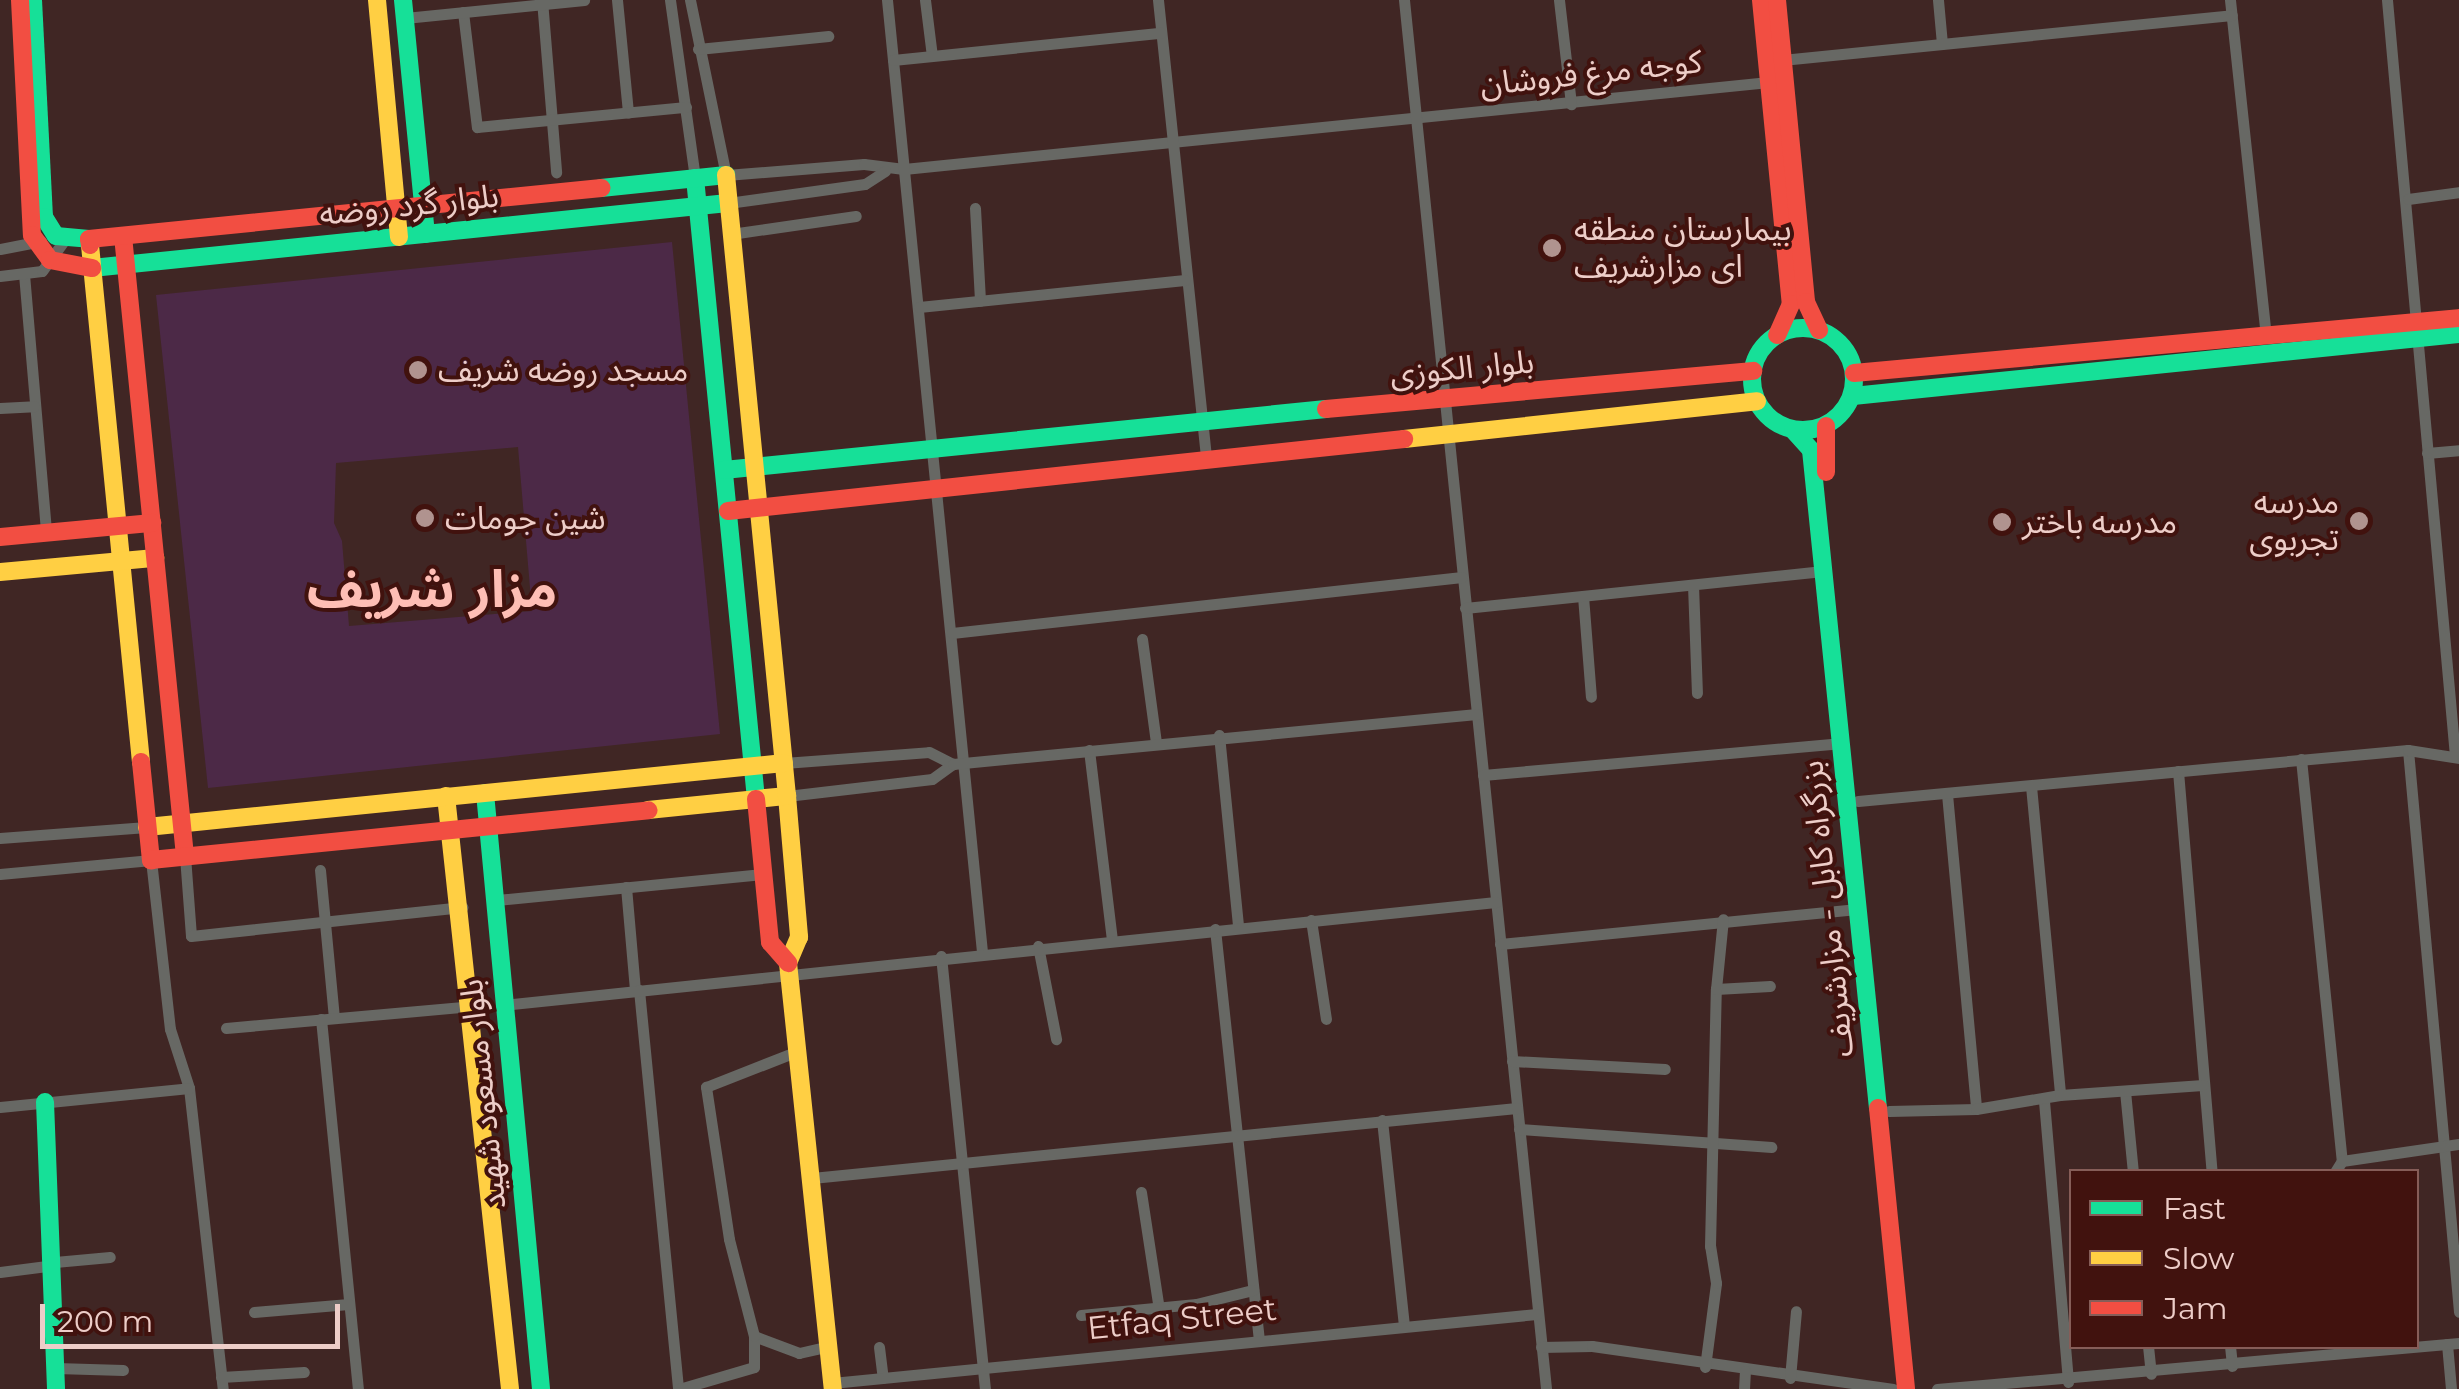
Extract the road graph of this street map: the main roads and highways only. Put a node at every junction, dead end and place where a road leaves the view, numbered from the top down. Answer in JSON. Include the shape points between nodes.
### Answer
{"nodes":[{"id":1,"x":20,"y":0,"type":"edge"},
{"id":2,"x":33,"y":0,"type":"edge"},
{"id":3,"x":377,"y":0,"type":"edge"},
{"id":4,"x":1762,"y":0,"type":"edge"},
{"id":5,"x":1777,"y":0,"type":"edge"},
{"id":6,"x":404,"y":9,"type":"edge"},
{"id":7,"x":695,"y":178,"type":"junction"},
{"id":8,"x":728,"y":204,"type":"junction"},
{"id":9,"x":423,"y":206,"type":"junction"},
{"id":10,"x":698,"y":206,"type":"junction"},
{"id":11,"x":396,"y":208,"type":"junction"},
{"id":12,"x":426,"y":234,"type":"junction"},
{"id":13,"x":123,"y":236,"type":"junction"},
{"id":14,"x":398,"y":236,"type":"junction"},
{"id":15,"x":89,"y":239,"type":"junction"},
{"id":16,"x":126,"y":264,"type":"junction"},
{"id":17,"x":92,"y":268,"type":"junction"},
{"id":18,"x":2459,"y":318,"type":"edge"},
{"id":19,"x":1819,"y":330,"type":"junction"},
{"id":20,"x":2419,"y":330,"type":"junction"},
{"id":21,"x":2459,"y":334,"type":"edge"},
{"id":22,"x":1777,"y":335,"type":"junction"},
{"id":23,"x":1753,"y":371,"type":"junction"},
{"id":24,"x":1854,"y":373,"type":"junction"},
{"id":25,"x":1853,"y":396,"type":"junction"},
{"id":26,"x":1757,"y":401,"type":"junction"},
{"id":27,"x":1826,"y":426,"type":"junction"},
{"id":28,"x":1793,"y":430,"type":"junction"},
{"id":29,"x":754,"y":466,"type":"junction"},
{"id":30,"x":724,"y":470,"type":"junction"},
{"id":31,"x":758,"y":508,"type":"junction"},
{"id":32,"x":728,"y":512,"type":"junction"},
{"id":33,"x":152,"y":522,"type":"junction"},
{"id":34,"x":118,"y":526,"type":"junction"},
{"id":35,"x":0,"y":537,"type":"edge"},
{"id":36,"x":155,"y":558,"type":"junction"},
{"id":37,"x":121,"y":562,"type":"junction"},
{"id":38,"x":0,"y":572,"type":"edge"},
{"id":39,"x":784,"y":762,"type":"junction"},
{"id":40,"x":753,"y":766,"type":"junction"},
{"id":41,"x":485,"y":792,"type":"junction"},
{"id":42,"x":446,"y":796,"type":"junction"},
{"id":43,"x":787,"y":796,"type":"junction"},
{"id":44,"x":756,"y":799,"type":"junction"},
{"id":45,"x":181,"y":823,"type":"junction"},
{"id":46,"x":147,"y":826,"type":"junction"},
{"id":47,"x":489,"y":826,"type":"junction"},
{"id":48,"x":449,"y":830,"type":"junction"},
{"id":49,"x":184,"y":856,"type":"junction"},
{"id":50,"x":788,"y":968,"type":"junction"},
{"id":51,"x":501,"y":995,"type":"junction"},
{"id":52,"x":472,"y":997,"type":"junction"},
{"id":53,"x":45,"y":1102,"type":"road end"},
{"id":54,"x":530,"y":1264,"type":"junction"},
{"id":55,"x":499,"y":1267,"type":"junction"},
{"id":56,"x":832,"y":1386,"type":"edge"},
{"id":57,"x":56,"y":1389,"type":"edge"},
{"id":58,"x":510,"y":1389,"type":"edge"},
{"id":59,"x":542,"y":1389,"type":"edge"},
{"id":60,"x":1906,"y":1389,"type":"edge"},
{"id":61,"x":1917,"y":1389,"type":"edge"}],
"edges":[{"from":1,"to":17,"type":"main road","name":"بلوار گرد روضه","via":[[44,253]]},
{"from":2,"to":15,"type":"main road","name":"بلوار گرد روضه","via":[[44,217],[58,235]]},
{"from":3,"to":11,"type":"main road"},
{"from":4,"to":22,"type":"main road","via":[[1791,304]]},
{"from":5,"to":19,"type":"main road","via":[[1806,302]]},
{"from":6,"to":9,"type":"main road"},
{"from":7,"to":8,"type":"main road","name":"بلوار گرد روضه","via":[[726,175]]},
{"from":7,"to":9,"type":"main road","name":"بلوار گرد روضه"},
{"from":7,"to":10,"type":"main road"},
{"from":8,"to":10,"type":"main road","name":"بلوار گرد روضه"},
{"from":8,"to":29,"type":"main road"},
{"from":9,"to":11,"type":"main road","name":"بلوار گرد روضه"},
{"from":9,"to":12,"type":"main road"},
{"from":10,"to":12,"type":"main road","name":"بلوار گرد روضه"},
{"from":10,"to":30,"type":"main road"},
{"from":11,"to":13,"type":"main road","name":"بلوار گرد روضه"},
{"from":11,"to":14,"type":"main road"},
{"from":12,"to":14,"type":"main road","name":"بلوار گرد روضه"},
{"from":13,"to":15,"type":"main road","name":"بلوار گرد روضه"},
{"from":13,"to":16,"type":"main road"},
{"from":14,"to":16,"type":"main road","name":"بلوار گرد روضه"},
{"from":15,"to":17,"type":"main road"},
{"from":16,"to":17,"type":"main road","name":"بلوار گرد روضه"},
{"from":16,"to":33,"type":"main road"},
{"from":17,"to":34,"type":"main road"},
{"from":18,"to":20,"type":"main road"},
{"from":19,"to":22,"type":"main road"},
{"from":19,"to":24,"type":"main road","via":[[1843,346]]},
{"from":20,"to":21,"type":"main road"},
{"from":20,"to":24,"type":"main road","via":[[2266,335]]},
{"from":20,"to":25,"type":"main road"},
{"from":22,"to":23,"type":"main road"},
{"from":23,"to":26,"type":"main road"},
{"from":23,"to":29,"type":"main road","name":"بلوار الکوزی"},
{"from":24,"to":25,"type":"main road"},
{"from":25,"to":27,"type":"main road"},
{"from":26,"to":28,"type":"main road"},
{"from":26,"to":31,"type":"main road","name":"بلوار الکوزی"},
{"from":27,"to":28,"type":"main road"},
{"from":27,"to":61,"type":"main road","name":"بزرگراه کابل - مزارشریف"},
{"from":28,"to":60,"type":"main road","name":"بزرگراه کابل - مزارشریف","via":[[1811,450]]},
{"from":29,"to":30,"type":"main road","name":"بلوار الکوزی"},
{"from":29,"to":31,"type":"main road"},
{"from":30,"to":32,"type":"main road"},
{"from":31,"to":32,"type":"main road","name":"بلوار الکوزی"},
{"from":31,"to":39,"type":"main road"},
{"from":32,"to":40,"type":"main road"},
{"from":33,"to":34,"type":"main road"},
{"from":33,"to":36,"type":"main road"},
{"from":34,"to":35,"type":"main road"},
{"from":34,"to":37,"type":"main road"},
{"from":36,"to":37,"type":"main road"},
{"from":36,"to":45,"type":"main road"},
{"from":37,"to":38,"type":"main road"},
{"from":37,"to":46,"type":"main road"},
{"from":39,"to":40,"type":"main road"},
{"from":39,"to":43,"type":"main road"},
{"from":40,"to":41,"type":"main road"},
{"from":40,"to":44,"type":"main road"},
{"from":41,"to":42,"type":"main road"},
{"from":41,"to":47,"type":"main road","name":"بلوار مسعود شهید"},
{"from":42,"to":45,"type":"main road"},
{"from":42,"to":48,"type":"main road","name":"بلوار مسعود شهید"},
{"from":43,"to":44,"type":"main road"},
{"from":43,"to":50,"type":"main road","via":[[800,937]]},
{"from":44,"to":47,"type":"main road"},
{"from":44,"to":50,"type":"main road","via":[[770,942]]},
{"from":45,"to":46,"type":"main road"},
{"from":45,"to":49,"type":"main road"},
{"from":46,"to":49,"type":"main road","via":[[150,860]]},
{"from":47,"to":48,"type":"main road"},
{"from":47,"to":51,"type":"main road","name":"بلوار مسعود شهید"},
{"from":48,"to":49,"type":"main road"},
{"from":48,"to":52,"type":"main road","name":"بلوار مسعود شهید"},
{"from":50,"to":56,"type":"main road"},
{"from":51,"to":52,"type":"main road"},
{"from":51,"to":54,"type":"main road","name":"بلوار مسعود شهید"},
{"from":52,"to":55,"type":"main road","name":"بلوار مسعود شهید"},
{"from":53,"to":57,"type":"main road"},
{"from":54,"to":55,"type":"main road"},
{"from":54,"to":59,"type":"main road","name":"بلوار مسعود شهید"},
{"from":55,"to":58,"type":"main road","name":"بلوار مسعود شهید"}]}
